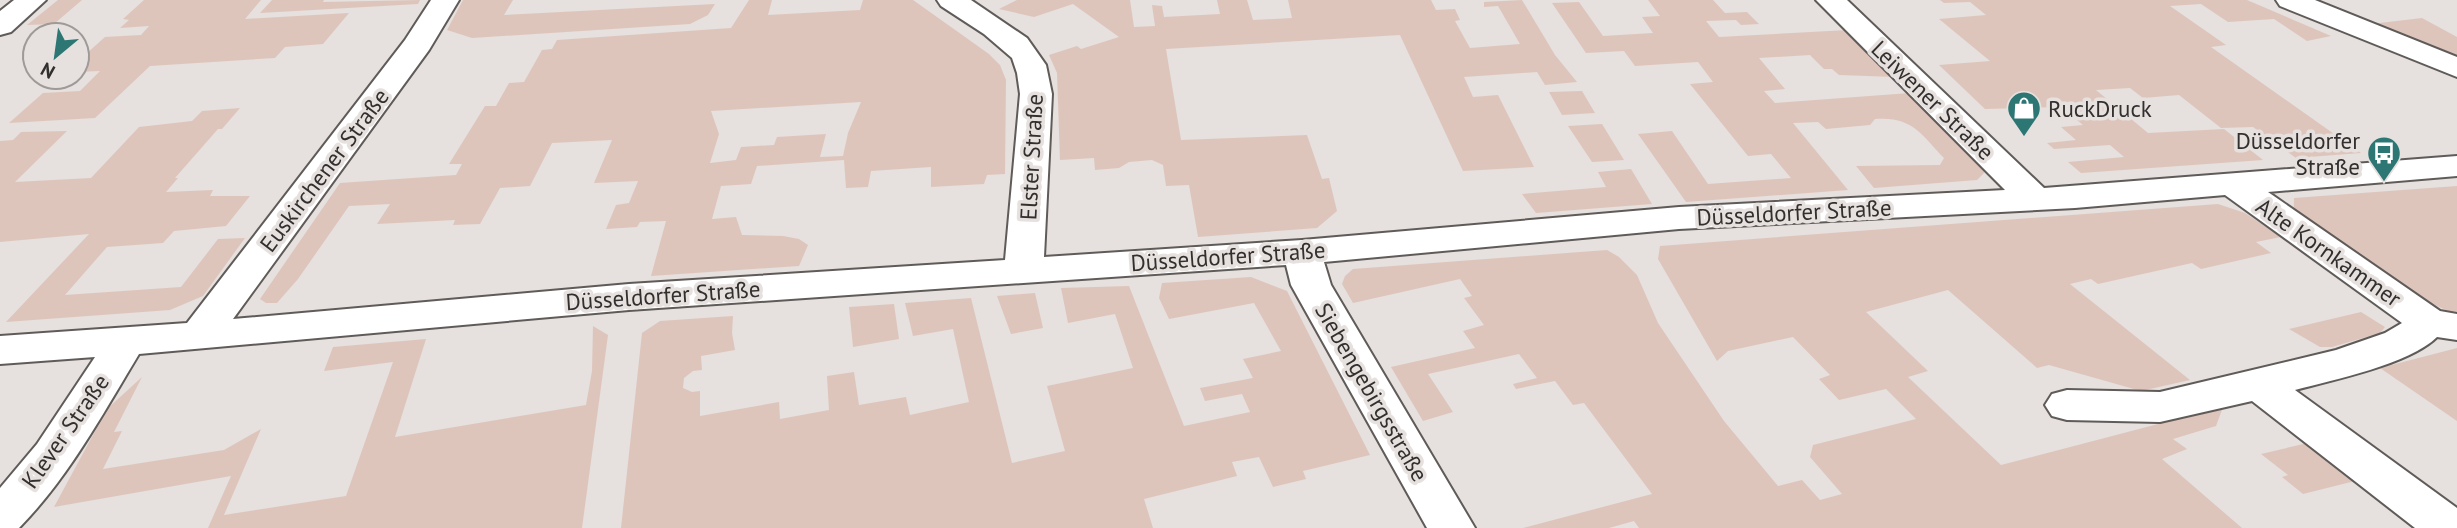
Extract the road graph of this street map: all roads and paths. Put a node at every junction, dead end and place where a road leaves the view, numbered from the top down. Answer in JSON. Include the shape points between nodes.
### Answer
{"nodes":[{"id":1,"x":32,"y":0,"type":"edge"},
{"id":2,"x":445,"y":0,"type":"edge"},
{"id":3,"x":950,"y":0,"type":"edge"},
{"id":4,"x":1830,"y":0,"type":"edge"},
{"id":5,"x":2290,"y":0,"type":"edge"},
{"id":6,"x":0,"y":26,"type":"edge"},
{"id":7,"x":2457,"y":68,"type":"edge"},
{"id":8,"x":2457,"y":166,"type":"edge"},
{"id":9,"x":2231,"y":183,"type":"junction"},
{"id":10,"x":2035,"y":199,"type":"junction"},
{"id":11,"x":1302,"y":252,"type":"junction"},
{"id":12,"x":1024,"y":269,"type":"junction"},
{"id":13,"x":2443,"y":324,"type":"edge"},
{"id":14,"x":199,"y":336,"type":"junction"},
{"id":15,"x":126,"y":341,"type":"junction"},
{"id":16,"x":0,"y":350,"type":"edge"},
{"id":17,"x":2259,"y":384,"type":"junction"},
{"id":18,"x":2067,"y":405,"type":"dead end"},
{"id":19,"x":0,"y":517,"type":"edge"},
{"id":20,"x":1451,"y":528,"type":"edge"},
{"id":21,"x":2449,"y":528,"type":"edge"}],
"edges":[{"from":1,"to":6,"type":"street"},
{"from":2,"to":14,"type":"street","name":"Euskirchener Straße","via":[[418,44]]},
{"from":3,"to":12,"type":"street","name":"Elster Straße","via":[[1029,59],[1036,94]]},
{"from":4,"to":10,"type":"street","name":"Leiwener Straße"},
{"from":5,"to":7,"type":"street"},
{"from":8,"to":9,"type":"street","name":"Düsseldorfer Straße"},
{"from":9,"to":10,"type":"street","name":"Düsseldorfer Straße"},
{"from":9,"to":13,"type":"street","name":"Alte Kornkammer"},
{"from":10,"to":11,"type":"street","name":"Düsseldorfer Straße","via":[[1679,218]]},
{"from":11,"to":12,"type":"street","name":"Düsseldorfer Straße"},
{"from":11,"to":20,"type":"street","name":"Siebengebirgsstraße","via":[[1311,285]]},
{"from":12,"to":14,"type":"street","name":"Düsseldorfer Straße","via":[[629,297]]},
{"from":13,"to":17,"type":"street","name":"Alte Kornkammer","via":[[2392,346]]},
{"from":14,"to":15,"type":"street","name":"Düsseldorfer Straße"},
{"from":15,"to":16,"type":"street","name":"Düsseldorfer Straße"},
{"from":15,"to":19,"type":"street","name":"Klever Straße","via":[[71,429]]},
{"from":17,"to":18,"type":"street","name":"Alte Kornkammer","via":[[2160,407]]},
{"from":17,"to":21,"type":"street"}]}
